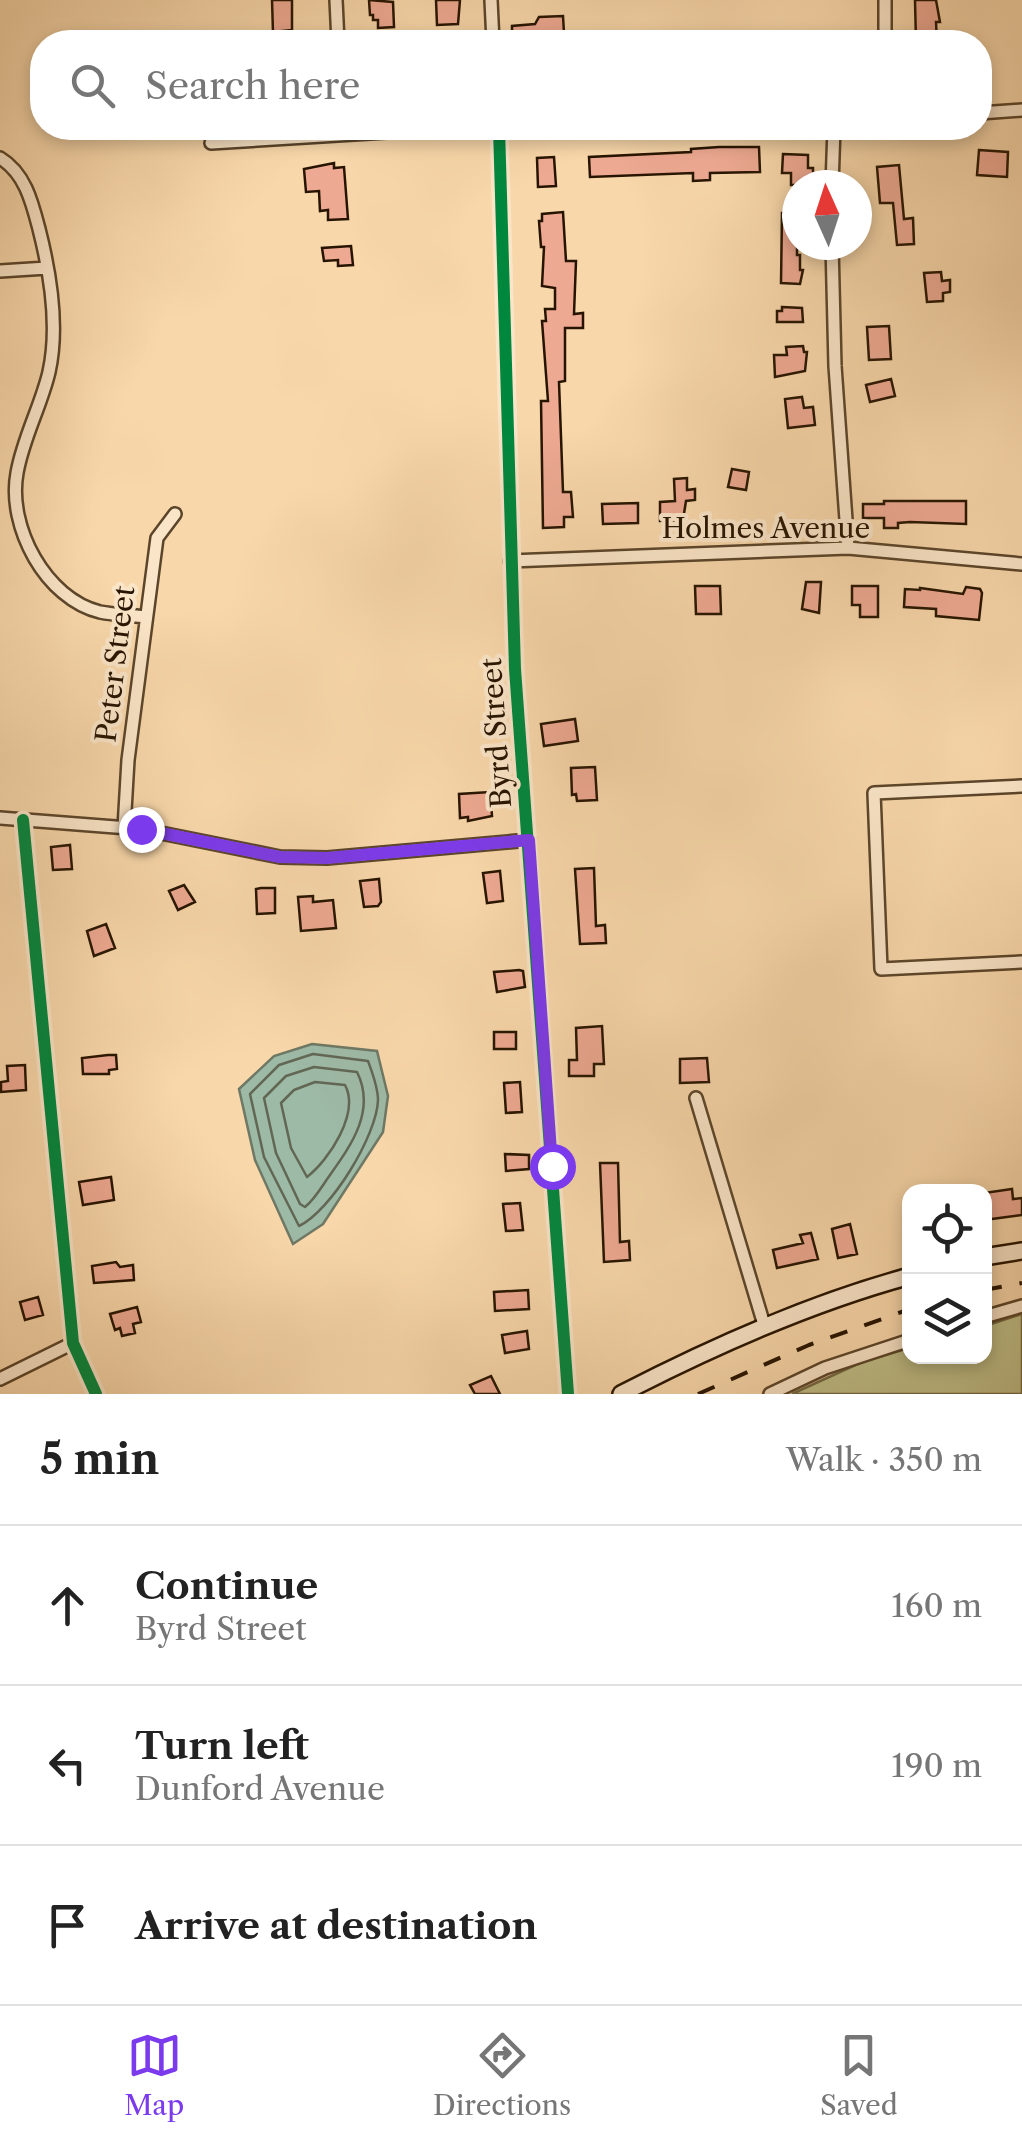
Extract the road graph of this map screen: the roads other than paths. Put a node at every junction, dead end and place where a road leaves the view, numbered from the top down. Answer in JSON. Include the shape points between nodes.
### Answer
{"nodes":[{"id":1,"x":336,"y":0,"type":"edge"},
{"id":2,"x":490,"y":0,"type":"edge"},
{"id":3,"x":885,"y":0,"type":"edge"},
{"id":4,"x":337,"y":30,"type":"edge"},
{"id":5,"x":492,"y":30,"type":"edge"},
{"id":6,"x":885,"y":30,"type":"edge"},
{"id":7,"x":1022,"y":110,"type":"edge"},
{"id":8,"x":992,"y":113,"type":"edge"},
{"id":9,"x":247,"y":140,"type":"edge"},
{"id":10,"x":499,"y":140,"type":"edge"},
{"id":11,"x":834,"y":140,"type":"edge"},
{"id":12,"x":211,"y":143,"type":"dead end"},
{"id":13,"x":0,"y":158,"type":"edge"},
{"id":14,"x":833,"y":170,"type":"edge"},
{"id":15,"x":832,"y":260,"type":"edge"},
{"id":16,"x":47,"y":268,"type":"junction"},
{"id":17,"x":0,"y":272,"type":"edge"},
{"id":18,"x":175,"y":514,"type":"dead end"},
{"id":19,"x":848,"y":548,"type":"junction"},
{"id":20,"x":510,"y":560,"type":"junction"},
{"id":21,"x":1022,"y":564,"type":"edge"},
{"id":22,"x":146,"y":617,"type":"junction"},
{"id":23,"x":1022,"y":786,"type":"edge"},
{"id":24,"x":0,"y":818,"type":"edge"},
{"id":25,"x":23,"y":820,"type":"junction"},
{"id":26,"x":124,"y":828,"type":"junction"},
{"id":27,"x":529,"y":840,"type":"junction"},
{"id":28,"x":1022,"y":962,"type":"edge"},
{"id":29,"x":696,"y":1098,"type":"dead end"},
{"id":30,"x":1022,"y":1251,"type":"edge"},
{"id":31,"x":992,"y":1257,"type":"edge"},
{"id":32,"x":902,"y":1278,"type":"edge"},
{"id":33,"x":1022,"y":1306,"type":"edge"},
{"id":34,"x":992,"y":1315,"type":"edge"},
{"id":35,"x":765,"y":1328,"type":"junction"},
{"id":36,"x":73,"y":1343,"type":"junction"},
{"id":37,"x":902,"y":1343,"type":"edge"},
{"id":38,"x":0,"y":1379,"type":"edge"},
{"id":39,"x":96,"y":1394,"type":"edge"},
{"id":40,"x":568,"y":1394,"type":"edge"},
{"id":41,"x":621,"y":1394,"type":"edge"},
{"id":42,"x":770,"y":1394,"type":"edge"}],
"edges":[{"from":1,"to":4,"type":"street"},
{"from":2,"to":5,"type":"street"},
{"from":3,"to":6,"type":"street"},
{"from":7,"to":8,"type":"street"},
{"from":9,"to":12,"type":"street"},
{"from":10,"to":20,"type":"street","name":"Byrd Street"},
{"from":11,"to":14,"type":"street"},
{"from":13,"to":16,"type":"street","via":[[13,166],[32,199]]},
{"from":15,"to":19,"type":"street"},
{"from":16,"to":17,"type":"street"},
{"from":16,"to":22,"type":"street","via":[[49,373],[16,479],[27,544],[46,575],[74,600],[98,612]]},
{"from":18,"to":22,"type":"street","name":"Peter Street","via":[[157,538]]},
{"from":19,"to":20,"type":"street","name":"Holmes Avenue"},
{"from":19,"to":21,"type":"street","name":"Holmes Avenue"},
{"from":20,"to":27,"type":"street","name":"Byrd Street"},
{"from":22,"to":26,"type":"street","name":"Peter Street"},
{"from":23,"to":28,"type":"street","via":[[874,793],[882,969]]},
{"from":24,"to":25,"type":"street"},
{"from":25,"to":26,"type":"street"},
{"from":25,"to":36,"type":"street"},
{"from":26,"to":27,"type":"street","via":[[280,857]]},
{"from":27,"to":40,"type":"street","name":"Byrd Street"},
{"from":29,"to":35,"type":"street"},
{"from":30,"to":31,"type":"main road"},
{"from":32,"to":35,"type":"main road"},
{"from":33,"to":34,"type":"street"},
{"from":35,"to":41,"type":"main road"},
{"from":36,"to":38,"type":"street"},
{"from":36,"to":39,"type":"street"},
{"from":37,"to":42,"type":"street"}]}
